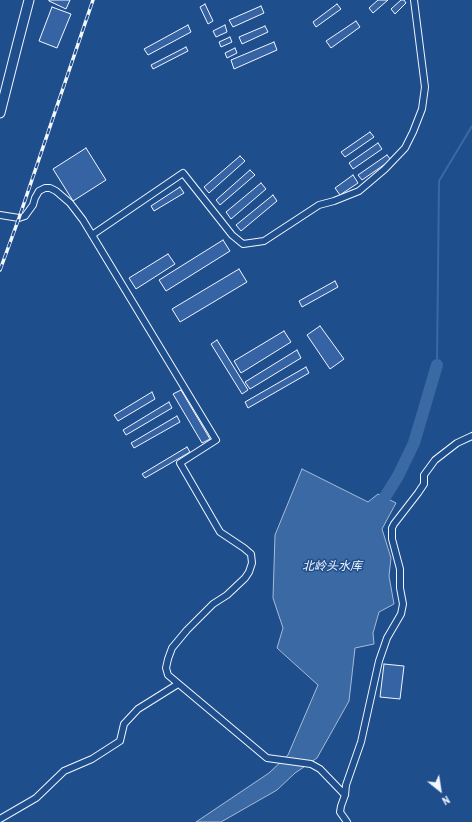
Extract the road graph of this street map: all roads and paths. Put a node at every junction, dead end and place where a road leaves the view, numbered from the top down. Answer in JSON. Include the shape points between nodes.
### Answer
{"nodes":[{"id":1,"x":29,"y":0,"type":"edge"},
{"id":2,"x":414,"y":0,"type":"edge"},
{"id":3,"x":0,"y":113,"type":"edge"},
{"id":4,"x":0,"y":215,"type":"edge"},
{"id":5,"x":92,"y":234,"type":"junction"},
{"id":6,"x":472,"y":436,"type":"edge"},
{"id":7,"x":178,"y":684,"type":"junction"},
{"id":8,"x":345,"y":795,"type":"junction"},
{"id":9,"x":0,"y":819,"type":"edge"},
{"id":10,"x":347,"y":822,"type":"edge"}],
"edges":[{"from":1,"to":3,"type":"street"},
{"from":2,"to":5,"type":"street","via":[[424,87],[422,109],[405,148],[359,191],[334,202],[320,204],[264,241],[243,244],[232,235],[183,173]]},
{"from":4,"to":5,"type":"street","via":[[19,218],[24,216],[33,205],[39,191],[50,188],[70,203]]},
{"from":5,"to":7,"type":"street","via":[[216,440],[180,463],[220,532],[251,554],[252,562],[245,578],[213,604],[172,648],[166,668],[168,675]]},
{"from":6,"to":8,"type":"street","via":[[457,443],[435,460],[424,475],[424,484],[418,494],[392,528],[392,539],[400,569],[401,614],[387,638],[379,660],[361,742]]},
{"from":7,"to":8,"type":"street","via":[[267,758],[311,764],[320,769]]},
{"from":7,"to":9,"type":"street","via":[[138,709],[124,724],[120,741],[92,759],[64,772],[36,798]]},
{"from":8,"to":10,"type":"street","via":[[340,812]]}]}
